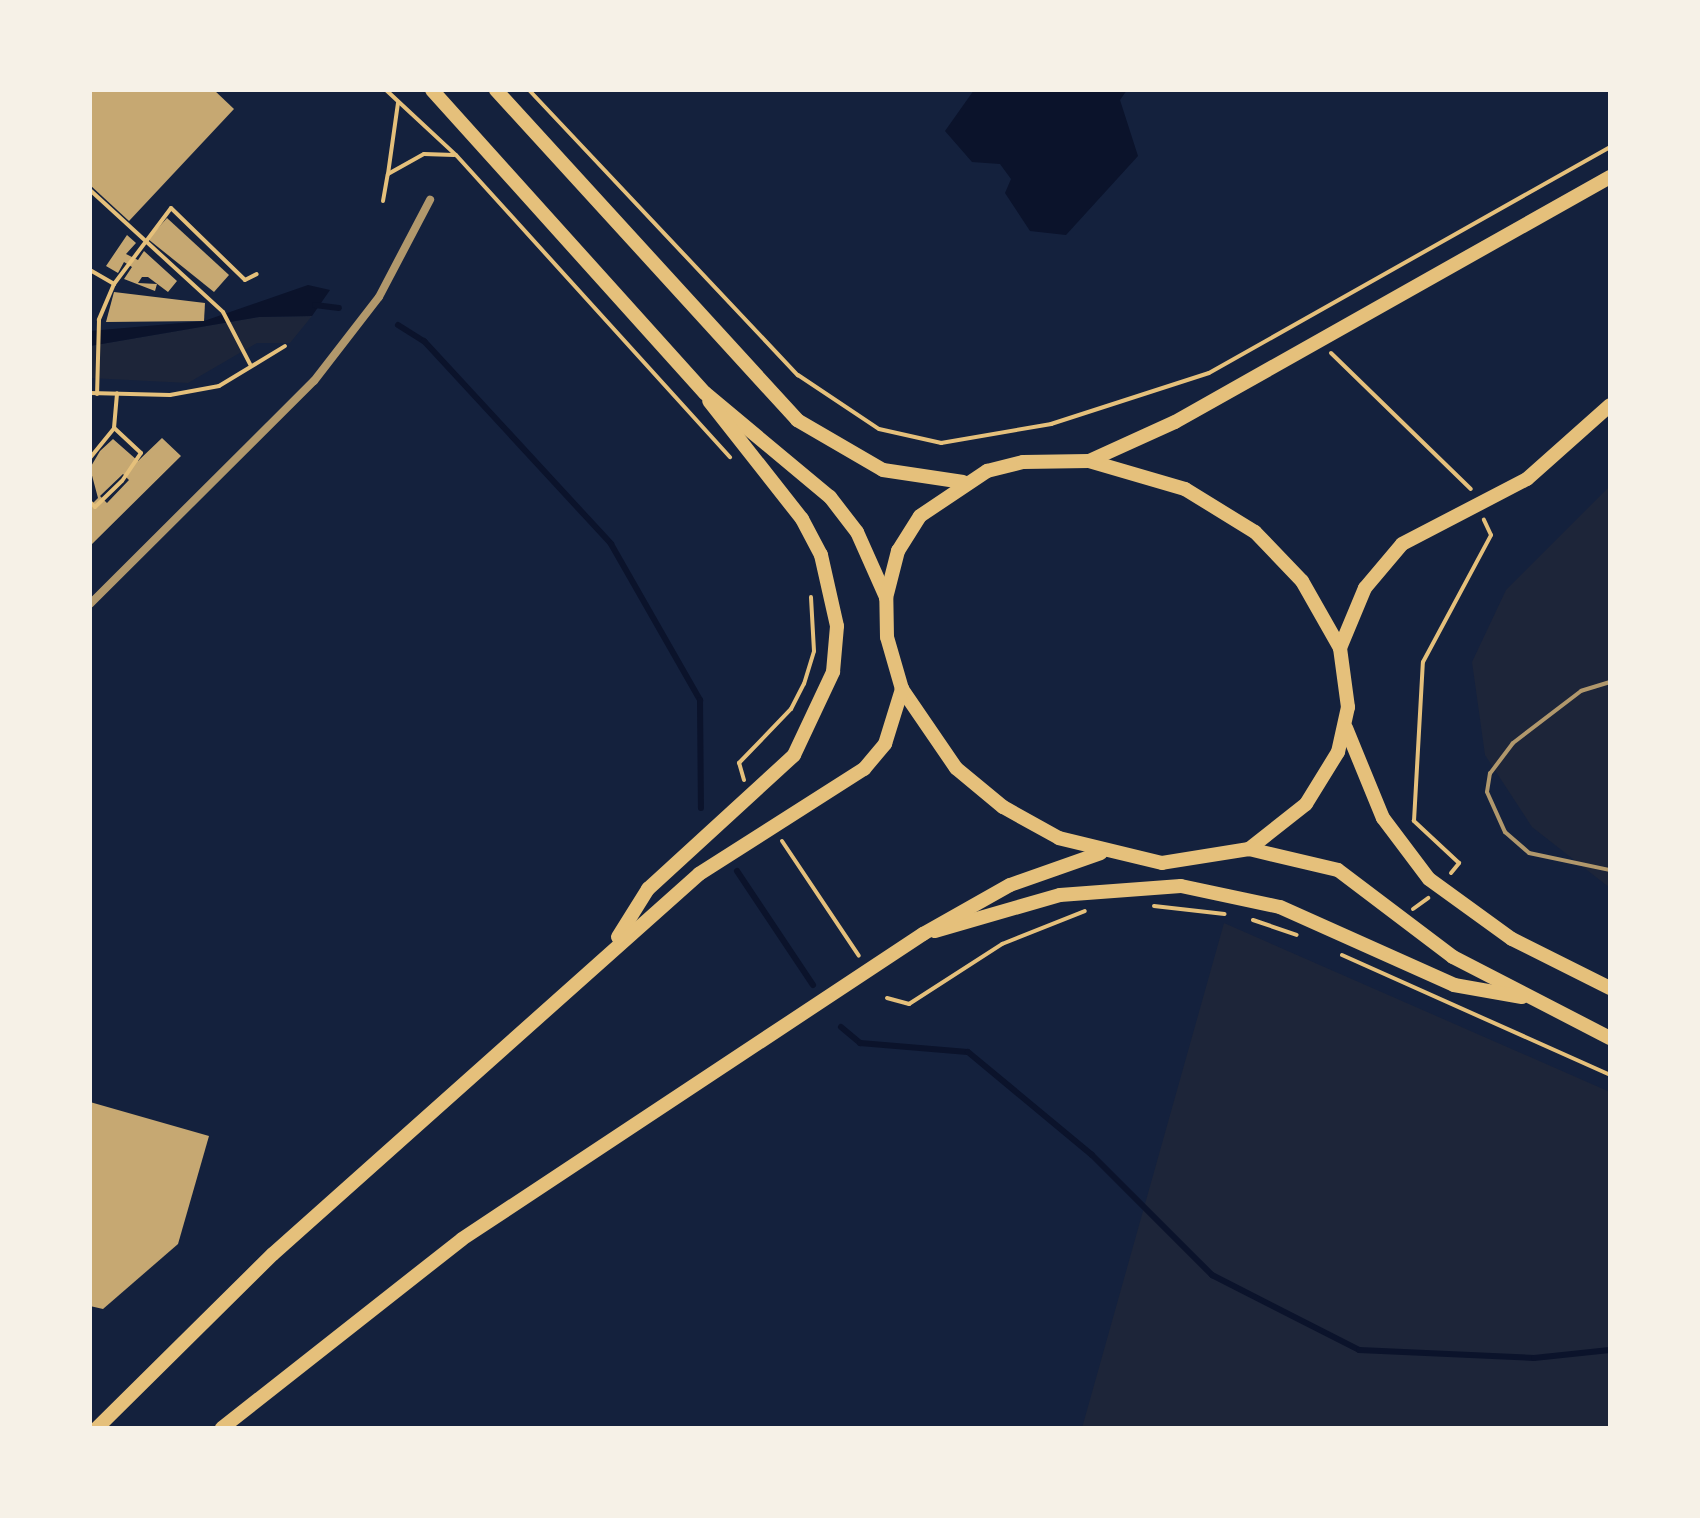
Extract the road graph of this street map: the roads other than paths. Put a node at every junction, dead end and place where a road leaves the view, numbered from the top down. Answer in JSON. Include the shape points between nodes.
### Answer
{"nodes":[{"id":1,"x":432,"y":90,"type":"edge"},
{"id":2,"x":496,"y":90,"type":"edge"},
{"id":3,"x":1610,"y":177,"type":"edge"},
{"id":4,"x":430,"y":200,"type":"dead end"},
{"id":5,"x":705,"y":393,"type":"junction"},
{"id":6,"x":1610,"y":405,"type":"edge"},
{"id":7,"x":1089,"y":461,"type":"junction"},
{"id":8,"x":963,"y":483,"type":"junction"},
{"id":9,"x":886,"y":598,"type":"junction"},
{"id":10,"x":90,"y":604,"type":"edge"},
{"id":11,"x":1340,"y":648,"type":"junction"},
{"id":12,"x":1610,"y":682,"type":"edge"},
{"id":13,"x":902,"y":689,"type":"junction"},
{"id":14,"x":1346,"y":728,"type":"junction"},
{"id":15,"x":1249,"y":849,"type":"junction"},
{"id":16,"x":1101,"y":853,"type":"junction"},
{"id":17,"x":1610,"y":870,"type":"edge"},
{"id":18,"x":923,"y":934,"type":"junction"},
{"id":19,"x":610,"y":951,"type":"junction"},
{"id":20,"x":1610,"y":988,"type":"edge"},
{"id":21,"x":1522,"y":997,"type":"junction"},
{"id":22,"x":1610,"y":1038,"type":"edge"},
{"id":23,"x":97,"y":1428,"type":"edge"},
{"id":24,"x":222,"y":1428,"type":"edge"}],
"edges":[{"from":1,"to":5,"type":"main road"},
{"from":2,"to":8,"type":"main road","via":[[797,420],[883,470]]},
{"from":3,"to":7,"type":"main road","via":[[1175,422]]},
{"from":4,"to":10,"type":"street","via":[[379,297],[333,359]]},
{"from":5,"to":9,"type":"main road","via":[[830,497],[857,532]]},
{"from":5,"to":19,"type":"main road","via":[[724,429],[802,519],[821,555],[837,626],[833,672],[794,755],[648,889]]},
{"from":6,"to":11,"type":"main road","via":[[1527,479],[1394,551],[1365,588]]},
{"from":7,"to":8,"type":"main road","via":[[1023,462]]},
{"from":7,"to":11,"type":"main road","via":[[1185,489],[1244,524],[1302,581]]},
{"from":8,"to":9,"type":"main road","via":[[934,501],[907,534]]},
{"from":9,"to":13,"type":"main road","via":[[887,637]]},
{"from":11,"to":14,"type":"main road"},
{"from":12,"to":17,"type":"lane","via":[[1581,691],[1513,743],[1490,773],[1487,792],[1505,832],[1529,853]]},
{"from":13,"to":16,"type":"main road","via":[[936,744],[979,789],[1029,824]]},
{"from":13,"to":19,"type":"main road","via":[[885,744],[864,769],[727,851]]},
{"from":14,"to":15,"type":"main road","via":[[1306,804]]},
{"from":14,"to":20,"type":"main road","via":[[1383,818],[1429,879],[1512,939]]},
{"from":15,"to":16,"type":"main road","via":[[1185,863]]},
{"from":15,"to":21,"type":"main road","via":[[1338,870],[1432,943]]},
{"from":16,"to":18,"type":"main road","via":[[1010,885]]},
{"from":18,"to":21,"type":"main road","via":[[1076,892],[1181,886],[1280,907],[1454,985]]},
{"from":18,"to":24,"type":"main road","via":[[462,1239]]},
{"from":19,"to":23,"type":"main road","via":[[273,1254]]},
{"from":21,"to":22,"type":"main road"}]}
